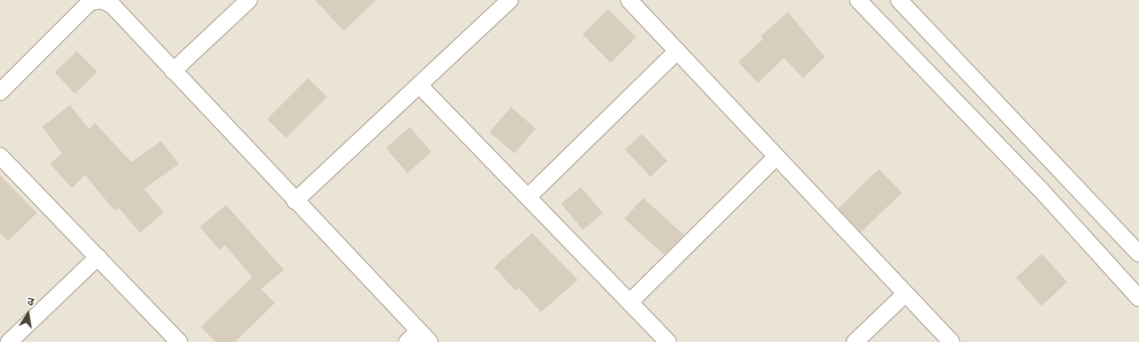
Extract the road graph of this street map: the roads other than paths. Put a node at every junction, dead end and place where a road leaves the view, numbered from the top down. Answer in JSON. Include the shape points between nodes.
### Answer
{"nodes":[{"id":1,"x":249,"y":0,"type":"edge"},
{"id":2,"x":510,"y":0,"type":"edge"},
{"id":3,"x":629,"y":0,"type":"edge"},
{"id":4,"x":858,"y":0,"type":"edge"},
{"id":5,"x":899,"y":0,"type":"edge"},
{"id":6,"x":677,"y":51,"type":"junction"},
{"id":7,"x":173,"y":71,"type":"junction"},
{"id":8,"x":419,"y":85,"type":"junction"},
{"id":9,"x":0,"y":92,"type":"edge"},
{"id":10,"x":0,"y":156,"type":"edge"},
{"id":11,"x":776,"y":157,"type":"junction"},
{"id":12,"x":528,"y":198,"type":"junction"},
{"id":13,"x":295,"y":201,"type":"junction"},
{"id":14,"x":1139,"y":254,"type":"edge"},
{"id":15,"x":98,"y":257,"type":"junction"},
{"id":16,"x":906,"y":294,"type":"junction"},
{"id":17,"x":1139,"y":298,"type":"edge"},
{"id":18,"x":630,"y":302,"type":"junction"},
{"id":19,"x":424,"y":336,"type":"edge"},
{"id":20,"x":9,"y":342,"type":"edge"},
{"id":21,"x":179,"y":342,"type":"edge"},
{"id":22,"x":407,"y":342,"type":"edge"},
{"id":23,"x":668,"y":342,"type":"edge"},
{"id":24,"x":855,"y":342,"type":"edge"},
{"id":25,"x":951,"y":342,"type":"edge"}],
"edges":[{"from":1,"to":7,"type":"street"},
{"from":2,"to":8,"type":"street"},
{"from":3,"to":6,"type":"street"},
{"from":4,"to":17,"type":"street","via":[[1040,189]]},
{"from":5,"to":14,"type":"street"},
{"from":6,"to":11,"type":"street"},
{"from":6,"to":12,"type":"street"},
{"from":7,"to":9,"type":"street","via":[[112,5],[102,0],[90,2]]},
{"from":7,"to":13,"type":"street"},
{"from":8,"to":12,"type":"street"},
{"from":8,"to":13,"type":"street"},
{"from":10,"to":15,"type":"street"},
{"from":11,"to":16,"type":"street"},
{"from":11,"to":18,"type":"street"},
{"from":12,"to":18,"type":"street"},
{"from":13,"to":19,"type":"street"},
{"from":15,"to":20,"type":"street"},
{"from":15,"to":21,"type":"street"},
{"from":16,"to":24,"type":"street"},
{"from":16,"to":25,"type":"street"},
{"from":18,"to":23,"type":"street"},
{"from":19,"to":22,"type":"street"}]}
